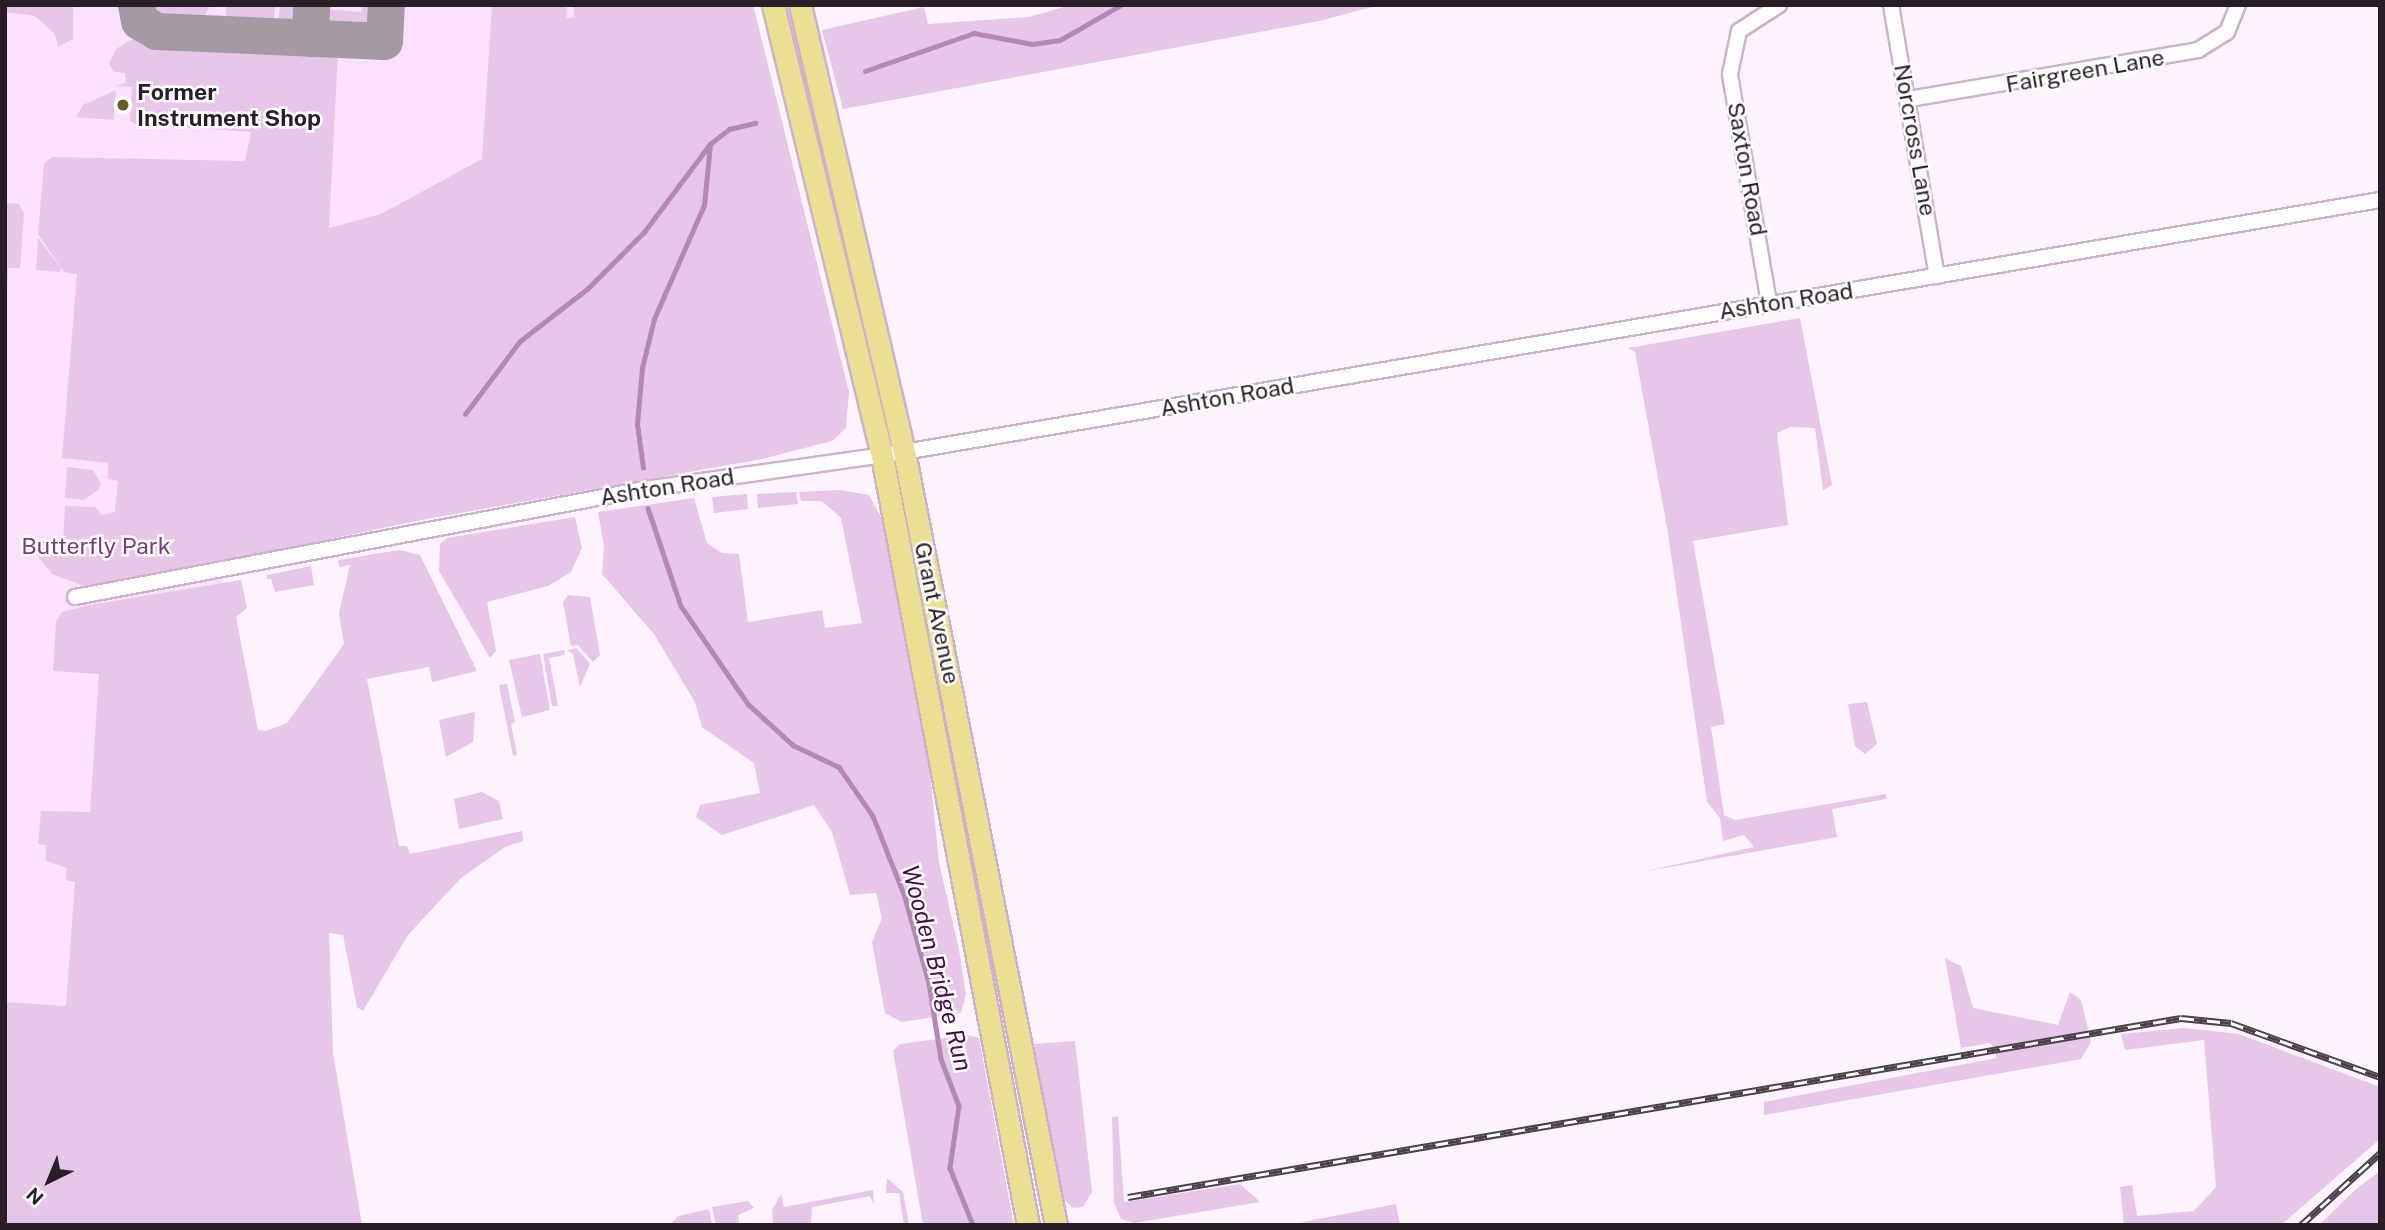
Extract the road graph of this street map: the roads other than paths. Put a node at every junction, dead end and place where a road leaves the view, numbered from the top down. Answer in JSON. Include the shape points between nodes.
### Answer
{"nodes":[{"id":1,"x":773,"y":5,"type":"edge"},
{"id":2,"x":800,"y":5,"type":"edge"},
{"id":3,"x":1779,"y":5,"type":"edge"},
{"id":4,"x":1891,"y":5,"type":"edge"},
{"id":5,"x":2238,"y":5,"type":"edge"},
{"id":6,"x":1909,"y":99,"type":"junction"},
{"id":7,"x":833,"y":145,"type":"junction"},
{"id":8,"x":810,"y":149,"type":"junction"},
{"id":9,"x":2380,"y":200,"type":"edge"},
{"id":10,"x":1937,"y":276,"type":"junction"},
{"id":11,"x":1769,"y":303,"type":"junction"},
{"id":12,"x":904,"y":452,"type":"junction"},
{"id":13,"x":882,"y":456,"type":"junction"},
{"id":14,"x":75,"y":597,"type":"dead end"},
{"id":15,"x":990,"y":876,"type":"junction"},
{"id":16,"x":963,"y":881,"type":"junction"},
{"id":17,"x":1028,"y":1225,"type":"edge"},
{"id":18,"x":1056,"y":1225,"type":"edge"}],
"edges":[{"from":1,"to":8,"type":"main road","name":"Grant Avenue"},
{"from":2,"to":7,"type":"main road","name":"Grant Avenue"},
{"from":3,"to":11,"type":"street","name":"Saxton Road","via":[[1738,35],[1730,74]]},
{"from":4,"to":6,"type":"street","name":"Norcross Lane"},
{"from":5,"to":6,"type":"street","name":"Fairgreen Lane","via":[[2227,32],[2198,50]]},
{"from":6,"to":10,"type":"street","name":"Norcross Lane"},
{"from":7,"to":8,"type":"main road"},
{"from":7,"to":12,"type":"main road","name":"Grant Avenue"},
{"from":8,"to":13,"type":"main road","name":"Grant Avenue"},
{"from":9,"to":10,"type":"street","name":"Ashton Road"},
{"from":10,"to":11,"type":"street","name":"Ashton Road"},
{"from":11,"to":12,"type":"street","name":"Ashton Road"},
{"from":12,"to":13,"type":"street","name":"Ashton Road"},
{"from":12,"to":15,"type":"main road","name":"Grant Avenue"},
{"from":13,"to":14,"type":"street","name":"Ashton Road","via":[[645,489]]},
{"from":13,"to":16,"type":"main road","name":"Grant Avenue"},
{"from":15,"to":16,"type":"main road"},
{"from":15,"to":18,"type":"main road","name":"Grant Avenue"},
{"from":16,"to":17,"type":"main road","name":"Grant Avenue"}]}
